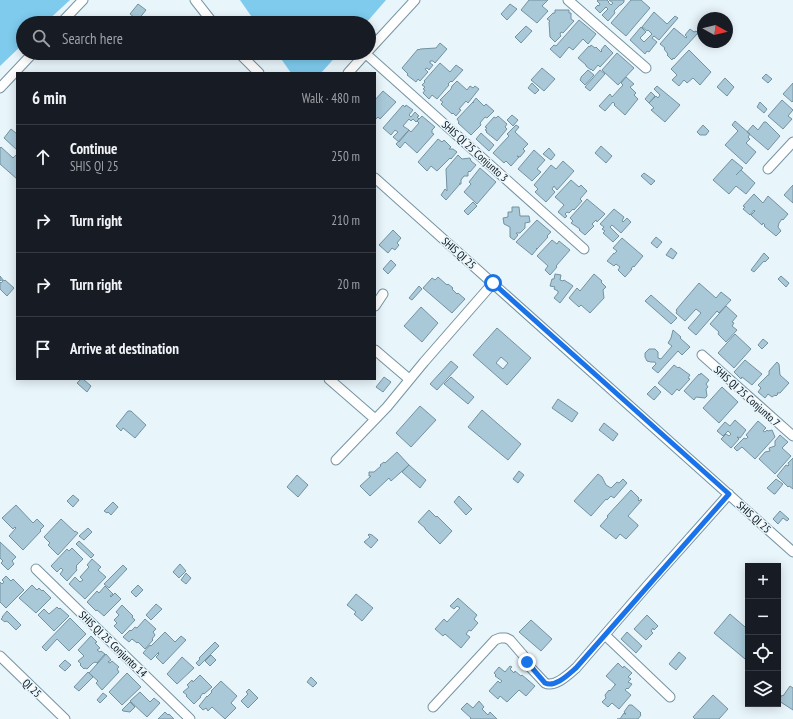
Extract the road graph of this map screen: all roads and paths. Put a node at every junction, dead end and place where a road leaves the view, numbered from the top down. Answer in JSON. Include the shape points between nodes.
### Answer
{"nodes":[{"id":1,"x":82,"y":0,"type":"edge"},
{"id":2,"x":196,"y":0,"type":"edge"},
{"id":3,"x":415,"y":0,"type":"edge"},
{"id":4,"x":568,"y":0,"type":"edge"},
{"id":5,"x":67,"y":16,"type":"edge"},
{"id":6,"x":208,"y":16,"type":"edge"},
{"id":7,"x":376,"y":42,"type":"edge"},
{"id":8,"x":26,"y":60,"type":"edge"},
{"id":9,"x":246,"y":60,"type":"edge"},
{"id":10,"x":360,"y":60,"type":"edge"},
{"id":11,"x":376,"y":60,"type":"edge"},
{"id":12,"x":646,"y":68,"type":"dead end"},
{"id":13,"x":258,"y":72,"type":"edge"},
{"id":14,"x":349,"y":72,"type":"edge"},
{"id":15,"x":0,"y":88,"type":"edge"},
{"id":16,"x":793,"y":142,"type":"edge"},
{"id":17,"x":768,"y":169,"type":"dead end"},
{"id":18,"x":376,"y":179,"type":"edge"},
{"id":19,"x":584,"y":249,"type":"dead end"},
{"id":20,"x":493,"y":283,"type":"junction"},
{"id":21,"x":383,"y":294,"type":"dead end"},
{"id":22,"x":376,"y":304,"type":"edge"},
{"id":23,"x":376,"y":351,"type":"edge"},
{"id":24,"x":702,"y":355,"type":"dead end"},
{"id":25,"x":409,"y":379,"type":"junction"},
{"id":26,"x":330,"y":380,"type":"edge"},
{"id":27,"x":375,"y":419,"type":"junction"},
{"id":28,"x":793,"y":436,"type":"edge"},
{"id":29,"x":336,"y":460,"type":"dead end"},
{"id":30,"x":729,"y":494,"type":"junction"},
{"id":31,"x":793,"y":552,"type":"edge"},
{"id":32,"x":36,"y":569,"type":"dead end"},
{"id":33,"x":605,"y":635,"type":"junction"},
{"id":34,"x":0,"y":656,"type":"edge"},
{"id":35,"x":670,"y":697,"type":"dead end"},
{"id":36,"x":433,"y":707,"type":"dead end"},
{"id":37,"x":65,"y":719,"type":"edge"},
{"id":38,"x":190,"y":719,"type":"edge"}],
"edges":[{"from":1,"to":5,"type":"street"},
{"from":2,"to":6,"type":"street"},
{"from":3,"to":7,"type":"street"},
{"from":4,"to":12,"type":"street"},
{"from":8,"to":15,"type":"street"},
{"from":9,"to":13,"type":"street"},
{"from":10,"to":14,"type":"street"},
{"from":11,"to":19,"type":"street","name":"SHIS QI 25 Conjunto 3"},
{"from":16,"to":17,"type":"street"},
{"from":18,"to":20,"type":"street","name":"SHIS QI 25"},
{"from":20,"to":25,"type":"street"},
{"from":20,"to":30,"type":"street","name":"SHIS QI 25"},
{"from":21,"to":22,"type":"street"},
{"from":23,"to":25,"type":"street"},
{"from":24,"to":28,"type":"street","name":"SHIS QI 25 Conjunto 7"},
{"from":25,"to":27,"type":"street"},
{"from":26,"to":27,"type":"street"},
{"from":27,"to":29,"type":"street"},
{"from":30,"to":31,"type":"street","name":"SHIS QI 25"},
{"from":30,"to":33,"type":"street"},
{"from":32,"to":38,"type":"street","name":"SHIS QI 25 Conjunto 14"},
{"from":33,"to":35,"type":"street"},
{"from":33,"to":36,"type":"street","via":[[576,668],[551,685],[545,683],[530,667],[510,640],[495,640]]},
{"from":34,"to":37,"type":"street","name":"QI 25"}]}
